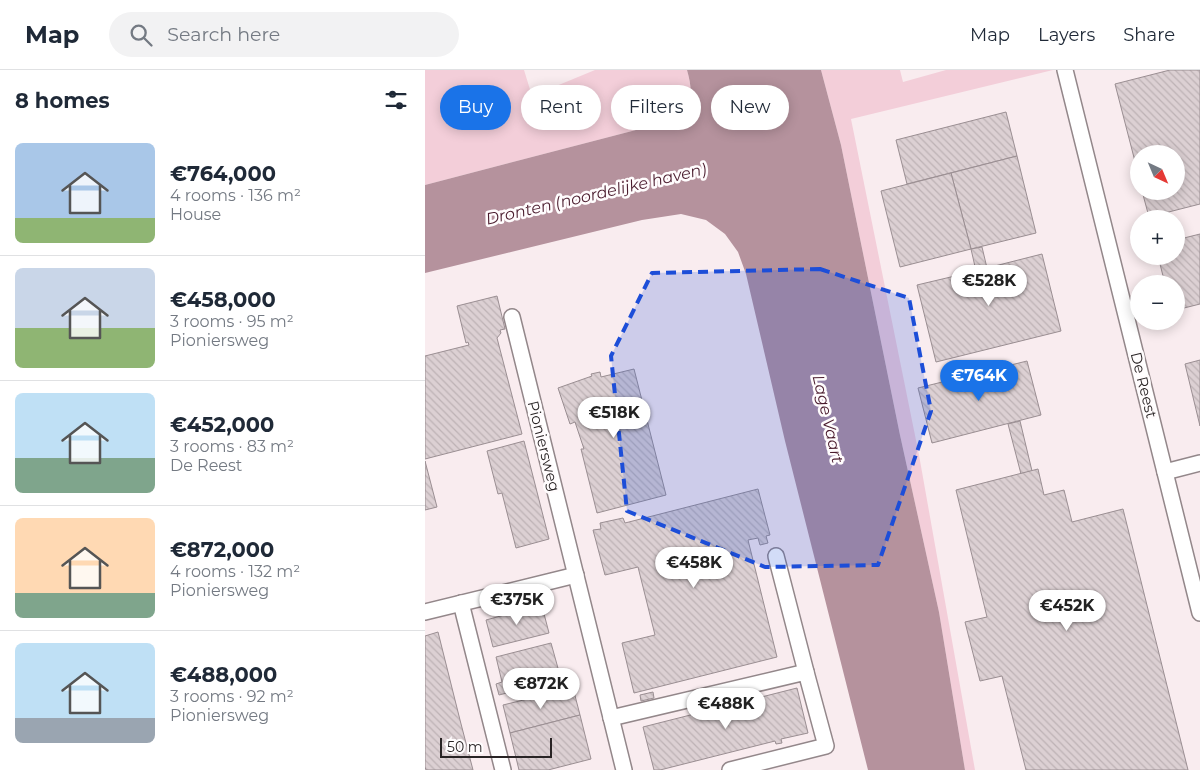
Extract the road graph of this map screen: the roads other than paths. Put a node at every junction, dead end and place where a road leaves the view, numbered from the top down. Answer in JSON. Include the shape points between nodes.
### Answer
{"nodes":[{"id":1,"x":1065,"y":70,"type":"edge"},
{"id":2,"x":512,"y":317,"type":"dead end"},
{"id":3,"x":1200,"y":463,"type":"edge"},
{"id":4,"x":1165,"y":472,"type":"junction"},
{"id":5,"x":776,"y":556,"type":"dead end"},
{"id":6,"x":576,"y":575,"type":"junction"},
{"id":7,"x":461,"y":603,"type":"junction"},
{"id":8,"x":425,"y":612,"type":"edge"},
{"id":9,"x":1200,"y":613,"type":"edge"},
{"id":10,"x":806,"y":672,"type":"junction"},
{"id":11,"x":611,"y":718,"type":"junction"},
{"id":12,"x":503,"y":770,"type":"edge"},
{"id":13,"x":624,"y":770,"type":"edge"},
{"id":14,"x":729,"y":770,"type":"edge"}],
"edges":[{"from":1,"to":4,"type":"street","name":"De Reest"},
{"from":2,"to":6,"type":"street","name":"Pioniersweg"},
{"from":3,"to":4,"type":"street"},
{"from":4,"to":9,"type":"street","name":"De Reest"},
{"from":5,"to":10,"type":"street"},
{"from":6,"to":7,"type":"street"},
{"from":6,"to":11,"type":"street","name":"Pioniersweg"},
{"from":7,"to":8,"type":"street"},
{"from":7,"to":12,"type":"street"},
{"from":10,"to":11,"type":"street"},
{"from":10,"to":14,"type":"street","via":[[826,746]]},
{"from":11,"to":13,"type":"street","name":"Pioniersweg"}]}
